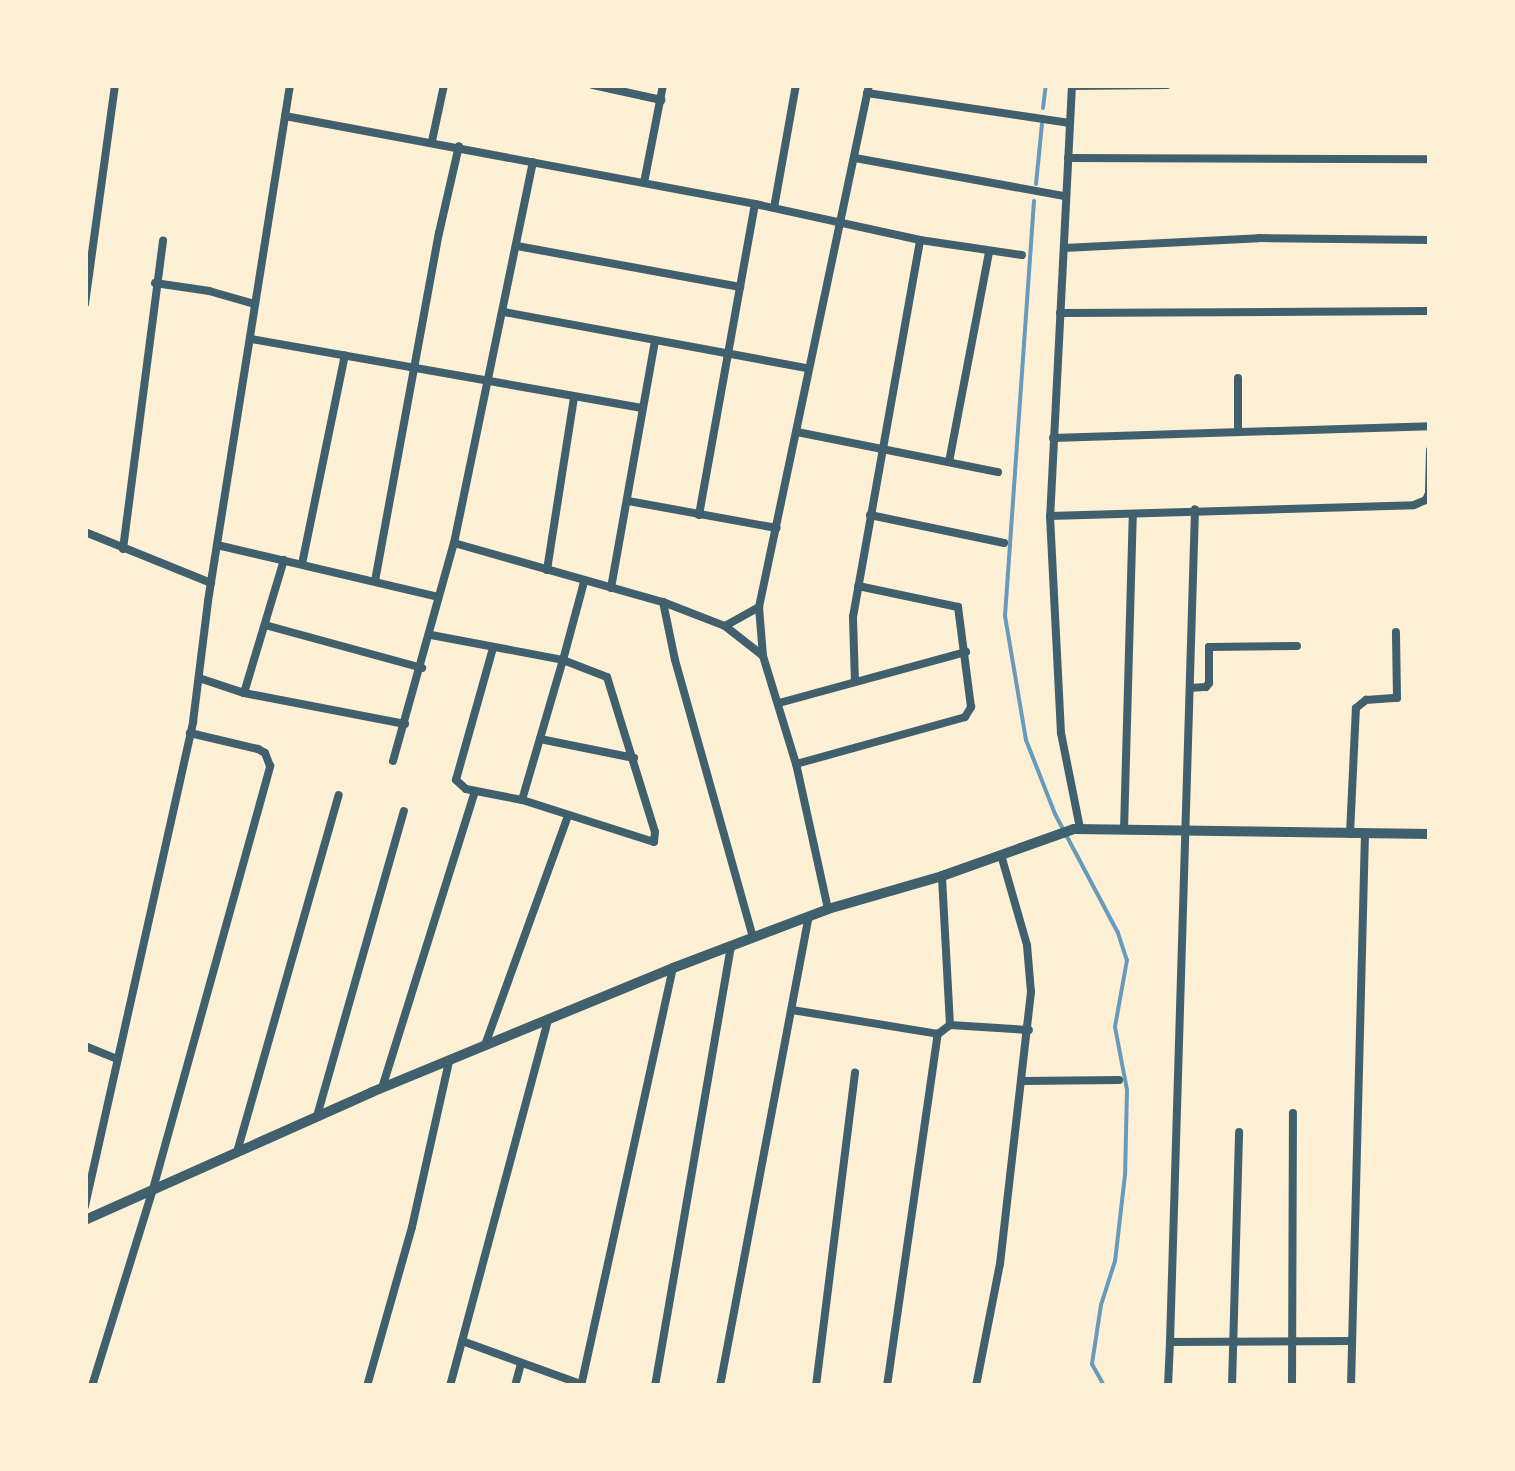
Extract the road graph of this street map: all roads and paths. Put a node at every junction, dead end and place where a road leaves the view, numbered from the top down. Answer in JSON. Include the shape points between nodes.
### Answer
{"nodes":[{"id":1,"x":115,"y":85,"type":"edge"},
{"id":2,"x":290,"y":85,"type":"edge"},
{"id":3,"x":444,"y":85,"type":"edge"},
{"id":4,"x":592,"y":85,"type":"edge"},
{"id":5,"x":663,"y":85,"type":"edge"},
{"id":6,"x":796,"y":85,"type":"edge"},
{"id":7,"x":1167,"y":85,"type":"edge"},
{"id":8,"x":1072,"y":86,"type":"edge"},
{"id":9,"x":868,"y":89,"type":"edge"},
{"id":10,"x":661,"y":100,"type":"junction"},
{"id":11,"x":285,"y":116,"type":"junction"},
{"id":12,"x":1070,"y":124,"type":"junction"},
{"id":13,"x":432,"y":141,"type":"junction"},
{"id":14,"x":459,"y":146,"type":"junction"},
{"id":15,"x":855,"y":158,"type":"junction"},
{"id":16,"x":1068,"y":158,"type":"junction"},
{"id":17,"x":1430,"y":158,"type":"edge"},
{"id":18,"x":533,"y":162,"type":"junction"},
{"id":19,"x":644,"y":183,"type":"junction"},
{"id":20,"x":1065,"y":196,"type":"junction"},
{"id":21,"x":755,"y":204,"type":"junction"},
{"id":22,"x":774,"y":208,"type":"junction"},
{"id":23,"x":840,"y":224,"type":"junction"},
{"id":24,"x":163,"y":240,"type":"dead end"},
{"id":25,"x":920,"y":240,"type":"junction"},
{"id":26,"x":1430,"y":240,"type":"edge"},
{"id":27,"x":517,"y":246,"type":"junction"},
{"id":28,"x":1064,"y":248,"type":"junction"},
{"id":29,"x":989,"y":253,"type":"junction"},
{"id":30,"x":1022,"y":255,"type":"dead end"},
{"id":31,"x":155,"y":284,"type":"junction"},
{"id":32,"x":740,"y":286,"type":"junction"},
{"id":33,"x":85,"y":304,"type":"edge"},
{"id":34,"x":255,"y":304,"type":"junction"},
{"id":35,"x":1430,"y":311,"type":"edge"},
{"id":36,"x":504,"y":312,"type":"junction"},
{"id":37,"x":1060,"y":313,"type":"junction"},
{"id":38,"x":251,"y":339,"type":"junction"},
{"id":39,"x":654,"y":342,"type":"junction"},
{"id":40,"x":726,"y":352,"type":"junction"},
{"id":41,"x":345,"y":355,"type":"junction"},
{"id":42,"x":414,"y":368,"type":"junction"},
{"id":43,"x":808,"y":368,"type":"junction"},
{"id":44,"x":1238,"y":378,"type":"dead end"},
{"id":45,"x":490,"y":382,"type":"junction"},
{"id":46,"x":574,"y":397,"type":"junction"},
{"id":47,"x":642,"y":408,"type":"junction"},
{"id":48,"x":1430,"y":426,"type":"edge"},
{"id":49,"x":1238,"y":430,"type":"junction"},
{"id":50,"x":796,"y":432,"type":"junction"},
{"id":51,"x":1053,"y":438,"type":"junction"},
{"id":52,"x":880,"y":450,"type":"junction"},
{"id":53,"x":1430,"y":450,"type":"edge"},
{"id":54,"x":949,"y":462,"type":"junction"},
{"id":55,"x":998,"y":472,"type":"dead end"},
{"id":56,"x":1430,"y":490,"type":"edge"},
{"id":57,"x":628,"y":501,"type":"junction"},
{"id":58,"x":1195,"y":509,"type":"junction"},
{"id":59,"x":699,"y":514,"type":"junction"},
{"id":60,"x":1133,"y":514,"type":"junction"},
{"id":61,"x":870,"y":515,"type":"junction"},
{"id":62,"x":1050,"y":516,"type":"junction"},
{"id":63,"x":778,"y":528,"type":"junction"},
{"id":64,"x":85,"y":532,"type":"edge"},
{"id":65,"x":1004,"y":543,"type":"dead end"},
{"id":66,"x":454,"y":544,"type":"junction"},
{"id":67,"x":217,"y":545,"type":"junction"},
{"id":68,"x":124,"y":549,"type":"junction"},
{"id":69,"x":284,"y":560,"type":"junction"},
{"id":70,"x":302,"y":564,"type":"junction"},
{"id":71,"x":547,"y":570,"type":"junction"},
{"id":72,"x":375,"y":581,"type":"junction"},
{"id":73,"x":584,"y":582,"type":"junction"},
{"id":74,"x":211,"y":583,"type":"junction"},
{"id":75,"x":858,"y":586,"type":"junction"},
{"id":76,"x":611,"y":588,"type":"junction"},
{"id":77,"x":438,"y":597,"type":"junction"},
{"id":78,"x":663,"y":602,"type":"junction"},
{"id":79,"x":759,"y":606,"type":"junction"},
{"id":80,"x":265,"y":625,"type":"junction"},
{"id":81,"x":726,"y":626,"type":"junction"},
{"id":82,"x":1396,"y":632,"type":"dead end"},
{"id":83,"x":432,"y":635,"type":"junction"},
{"id":84,"x":1297,"y":646,"type":"dead end"},
{"id":85,"x":493,"y":648,"type":"junction"},
{"id":86,"x":966,"y":652,"type":"junction"},
{"id":87,"x":763,"y":656,"type":"junction"},
{"id":88,"x":563,"y":660,"type":"junction"},
{"id":89,"x":422,"y":668,"type":"junction"},
{"id":90,"x":200,"y":678,"type":"junction"},
{"id":91,"x":855,"y":682,"type":"junction"},
{"id":92,"x":1190,"y":688,"type":"junction"},
{"id":93,"x":244,"y":693,"type":"junction"},
{"id":94,"x":780,"y":702,"type":"junction"},
{"id":95,"x":405,"y":724,"type":"junction"},
{"id":96,"x":190,"y":732,"type":"junction"},
{"id":97,"x":540,"y":738,"type":"junction"},
{"id":98,"x":634,"y":758,"type":"junction"},
{"id":99,"x":393,"y":761,"type":"dead end"},
{"id":100,"x":796,"y":764,"type":"junction"},
{"id":101,"x":475,"y":791,"type":"junction"},
{"id":102,"x":339,"y":796,"type":"dead end"},
{"id":103,"x":522,"y":800,"type":"junction"},
{"id":104,"x":404,"y":811,"type":"dead end"},
{"id":105,"x":568,"y":816,"type":"junction"},
{"id":106,"x":1077,"y":829,"type":"junction"},
{"id":107,"x":1124,"y":830,"type":"junction"},
{"id":108,"x":1182,"y":831,"type":"junction"},
{"id":109,"x":1350,"y":834,"type":"junction"},
{"id":110,"x":1365,"y":834,"type":"junction"},
{"id":111,"x":1430,"y":834,"type":"edge"},
{"id":112,"x":1001,"y":855,"type":"junction"},
{"id":113,"x":942,"y":876,"type":"junction"},
{"id":114,"x":828,"y":909,"type":"junction"},
{"id":115,"x":809,"y":916,"type":"junction"},
{"id":116,"x":754,"y":936,"type":"junction"},
{"id":117,"x":731,"y":946,"type":"junction"},
{"id":118,"x":673,"y":968,"type":"junction"},
{"id":119,"x":792,"y":1010,"type":"junction"},
{"id":120,"x":548,"y":1019,"type":"junction"},
{"id":121,"x":950,"y":1025,"type":"junction"},
{"id":122,"x":1029,"y":1030,"type":"junction"},
{"id":123,"x":938,"y":1034,"type":"junction"},
{"id":124,"x":485,"y":1045,"type":"junction"},
{"id":125,"x":85,"y":1046,"type":"edge"},
{"id":126,"x":118,"y":1059,"type":"junction"},
{"id":127,"x":449,"y":1062,"type":"junction"},
{"id":128,"x":855,"y":1072,"type":"dead end"},
{"id":129,"x":1119,"y":1080,"type":"dead end"},
{"id":130,"x":1022,"y":1082,"type":"junction"},
{"id":131,"x":382,"y":1088,"type":"junction"},
{"id":132,"x":1294,"y":1113,"type":"dead end"},
{"id":133,"x":318,"y":1116,"type":"junction"},
{"id":134,"x":1240,"y":1132,"type":"dead end"},
{"id":135,"x":238,"y":1152,"type":"junction"},
{"id":136,"x":153,"y":1189,"type":"junction"},
{"id":137,"x":85,"y":1206,"type":"edge"},
{"id":138,"x":85,"y":1220,"type":"edge"},
{"id":139,"x":1293,"y":1340,"type":"junction"},
{"id":140,"x":462,"y":1341,"type":"junction"},
{"id":141,"x":1352,"y":1341,"type":"junction"},
{"id":142,"x":1170,"y":1342,"type":"junction"},
{"id":143,"x":1232,"y":1343,"type":"junction"},
{"id":144,"x":521,"y":1364,"type":"junction"},
{"id":145,"x":581,"y":1385,"type":"edge"},
{"id":146,"x":92,"y":1386,"type":"edge"},
{"id":147,"x":367,"y":1386,"type":"edge"},
{"id":148,"x":450,"y":1386,"type":"edge"},
{"id":149,"x":515,"y":1386,"type":"edge"},
{"id":150,"x":655,"y":1386,"type":"edge"},
{"id":151,"x":720,"y":1386,"type":"edge"},
{"id":152,"x":816,"y":1386,"type":"edge"},
{"id":153,"x":887,"y":1386,"type":"edge"},
{"id":154,"x":976,"y":1386,"type":"edge"},
{"id":155,"x":1168,"y":1386,"type":"edge"},
{"id":156,"x":1232,"y":1386,"type":"edge"},
{"id":157,"x":1292,"y":1386,"type":"edge"},
{"id":158,"x":1350,"y":1386,"type":"edge"}],
"edges":[{"from":1,"to":33,"type":"street"},
{"from":2,"to":11,"type":"street"},
{"from":3,"to":13,"type":"street"},
{"from":4,"to":10,"type":"street"},
{"from":5,"to":10,"type":"street"},
{"from":6,"to":22,"type":"street"},
{"from":7,"to":8,"type":"street"},
{"from":8,"to":12,"type":"street"},
{"from":9,"to":12,"type":"street"},
{"from":9,"to":15,"type":"street"},
{"from":10,"to":19,"type":"street"},
{"from":11,"to":13,"type":"street"},
{"from":11,"to":34,"type":"street"},
{"from":12,"to":16,"type":"street"},
{"from":13,"to":14,"type":"street"},
{"from":14,"to":18,"type":"street"},
{"from":14,"to":42,"type":"street"},
{"from":15,"to":20,"type":"street"},
{"from":15,"to":23,"type":"street"},
{"from":16,"to":17,"type":"street"},
{"from":16,"to":20,"type":"street"},
{"from":18,"to":19,"type":"street"},
{"from":18,"to":27,"type":"street"},
{"from":19,"to":21,"type":"street"},
{"from":20,"to":28,"type":"street"},
{"from":21,"to":22,"type":"street"},
{"from":21,"to":32,"type":"street"},
{"from":22,"to":23,"type":"street"},
{"from":23,"to":25,"type":"street"},
{"from":23,"to":43,"type":"street"},
{"from":24,"to":31,"type":"street"},
{"from":25,"to":29,"type":"street"},
{"from":25,"to":52,"type":"street"},
{"from":26,"to":28,"type":"street","via":[[1259,238]]},
{"from":27,"to":32,"type":"street"},
{"from":27,"to":36,"type":"street"},
{"from":28,"to":37,"type":"street"},
{"from":29,"to":30,"type":"street"},
{"from":29,"to":54,"type":"street"},
{"from":31,"to":34,"type":"street"},
{"from":31,"to":68,"type":"street"},
{"from":32,"to":40,"type":"street"},
{"from":34,"to":38,"type":"street"},
{"from":35,"to":37,"type":"street"},
{"from":36,"to":39,"type":"street"},
{"from":36,"to":45,"type":"street"},
{"from":37,"to":51,"type":"street"},
{"from":38,"to":41,"type":"street"},
{"from":38,"to":67,"type":"street"},
{"from":39,"to":40,"type":"street"},
{"from":39,"to":47,"type":"street"},
{"from":40,"to":43,"type":"street"},
{"from":40,"to":59,"type":"street"},
{"from":41,"to":42,"type":"street"},
{"from":41,"to":70,"type":"street"},
{"from":42,"to":45,"type":"street"},
{"from":42,"to":72,"type":"street"},
{"from":43,"to":50,"type":"street"},
{"from":44,"to":49,"type":"street"},
{"from":45,"to":46,"type":"street"},
{"from":45,"to":66,"type":"street"},
{"from":46,"to":47,"type":"street"},
{"from":46,"to":71,"type":"street"},
{"from":47,"to":57,"type":"street"},
{"from":48,"to":49,"type":"street"},
{"from":49,"to":51,"type":"street"},
{"from":50,"to":52,"type":"street"},
{"from":50,"to":63,"type":"street"},
{"from":51,"to":62,"type":"street"},
{"from":52,"to":54,"type":"street"},
{"from":52,"to":61,"type":"street"},
{"from":53,"to":56,"type":"street"},
{"from":54,"to":55,"type":"street"},
{"from":56,"to":58,"type":"street","via":[[1414,504]]},
{"from":57,"to":59,"type":"street"},
{"from":57,"to":76,"type":"street"},
{"from":58,"to":60,"type":"street"},
{"from":58,"to":92,"type":"street"},
{"from":59,"to":63,"type":"street"},
{"from":60,"to":62,"type":"street"},
{"from":60,"to":107,"type":"street"},
{"from":61,"to":65,"type":"street"},
{"from":61,"to":75,"type":"street"},
{"from":62,"to":106,"type":"street","via":[[1061,733]]},
{"from":63,"to":79,"type":"street"},
{"from":64,"to":68,"type":"street"},
{"from":66,"to":71,"type":"street"},
{"from":66,"to":77,"type":"street"},
{"from":67,"to":69,"type":"street"},
{"from":67,"to":74,"type":"street"},
{"from":68,"to":74,"type":"street"},
{"from":69,"to":70,"type":"street"},
{"from":69,"to":80,"type":"street"},
{"from":70,"to":72,"type":"street"},
{"from":71,"to":73,"type":"street"},
{"from":72,"to":77,"type":"street"},
{"from":73,"to":76,"type":"street"},
{"from":73,"to":88,"type":"street"},
{"from":74,"to":90,"type":"street"},
{"from":75,"to":86,"type":"street","via":[[958,610]]},
{"from":75,"to":91,"type":"street"},
{"from":76,"to":78,"type":"street"},
{"from":77,"to":83,"type":"street"},
{"from":78,"to":81,"type":"street"},
{"from":78,"to":116,"type":"street"},
{"from":79,"to":81,"type":"street"},
{"from":79,"to":87,"type":"street"},
{"from":80,"to":89,"type":"street"},
{"from":80,"to":93,"type":"street"},
{"from":81,"to":87,"type":"street"},
{"from":82,"to":109,"type":"street","via":[[1397,698],[1366,700],[1356,708]]},
{"from":83,"to":85,"type":"street"},
{"from":83,"to":89,"type":"street"},
{"from":84,"to":92,"type":"street","via":[[1209,647],[1209,683]]},
{"from":85,"to":88,"type":"street"},
{"from":85,"to":101,"type":"street","via":[[456,773],[460,786]]},
{"from":86,"to":91,"type":"street"},
{"from":86,"to":100,"type":"street","via":[[972,707],[965,717]]},
{"from":87,"to":94,"type":"street"},
{"from":88,"to":97,"type":"street"},
{"from":88,"to":98,"type":"street","via":[[607,676]]},
{"from":89,"to":95,"type":"street"},
{"from":90,"to":93,"type":"street"},
{"from":90,"to":96,"type":"street"},
{"from":91,"to":94,"type":"street"},
{"from":92,"to":108,"type":"street"},
{"from":93,"to":95,"type":"street"},
{"from":94,"to":100,"type":"street"},
{"from":95,"to":99,"type":"street"},
{"from":96,"to":126,"type":"street"},
{"from":96,"to":136,"type":"street","via":[[258,749],[270,766]]},
{"from":97,"to":98,"type":"street"},
{"from":97,"to":103,"type":"street"},
{"from":98,"to":105,"type":"street","via":[[656,841]]},
{"from":100,"to":114,"type":"street"},
{"from":101,"to":103,"type":"street"},
{"from":101,"to":131,"type":"street"},
{"from":102,"to":135,"type":"street"},
{"from":103,"to":105,"type":"street"},
{"from":104,"to":133,"type":"street"},
{"from":105,"to":124,"type":"street"},
{"from":106,"to":107,"type":"street"},
{"from":106,"to":112,"type":"street"},
{"from":107,"to":108,"type":"street"},
{"from":108,"to":109,"type":"street"},
{"from":108,"to":142,"type":"street"},
{"from":109,"to":110,"type":"street"},
{"from":110,"to":111,"type":"street"},
{"from":110,"to":141,"type":"street"},
{"from":112,"to":113,"type":"street"},
{"from":112,"to":122,"type":"street","via":[[1032,972]]},
{"from":113,"to":114,"type":"street"},
{"from":113,"to":121,"type":"street"},
{"from":114,"to":115,"type":"street"},
{"from":115,"to":116,"type":"street"},
{"from":115,"to":119,"type":"street"},
{"from":116,"to":117,"type":"street"},
{"from":117,"to":118,"type":"street"},
{"from":117,"to":150,"type":"street"},
{"from":118,"to":120,"type":"street"},
{"from":118,"to":145,"type":"street"},
{"from":119,"to":123,"type":"street"},
{"from":119,"to":151,"type":"street"},
{"from":120,"to":124,"type":"street"},
{"from":120,"to":140,"type":"street"},
{"from":121,"to":122,"type":"street"},
{"from":121,"to":123,"type":"street"},
{"from":122,"to":130,"type":"street"},
{"from":123,"to":153,"type":"street"},
{"from":124,"to":127,"type":"street"},
{"from":125,"to":126,"type":"street"},
{"from":126,"to":137,"type":"street"},
{"from":127,"to":131,"type":"street"},
{"from":127,"to":147,"type":"street"},
{"from":128,"to":152,"type":"street"},
{"from":129,"to":130,"type":"street"},
{"from":130,"to":154,"type":"street","via":[[1000,1264]]},
{"from":131,"to":133,"type":"street"},
{"from":132,"to":139,"type":"street"},
{"from":133,"to":135,"type":"street"},
{"from":134,"to":143,"type":"street"},
{"from":135,"to":136,"type":"street"},
{"from":136,"to":138,"type":"street"},
{"from":136,"to":146,"type":"street"},
{"from":139,"to":141,"type":"street"},
{"from":139,"to":143,"type":"street"},
{"from":139,"to":157,"type":"street"},
{"from":140,"to":144,"type":"street"},
{"from":140,"to":148,"type":"street"},
{"from":141,"to":158,"type":"street"},
{"from":142,"to":143,"type":"street"},
{"from":142,"to":155,"type":"street"},
{"from":143,"to":156,"type":"street"},
{"from":144,"to":145,"type":"street"},
{"from":144,"to":149,"type":"street"}]}
